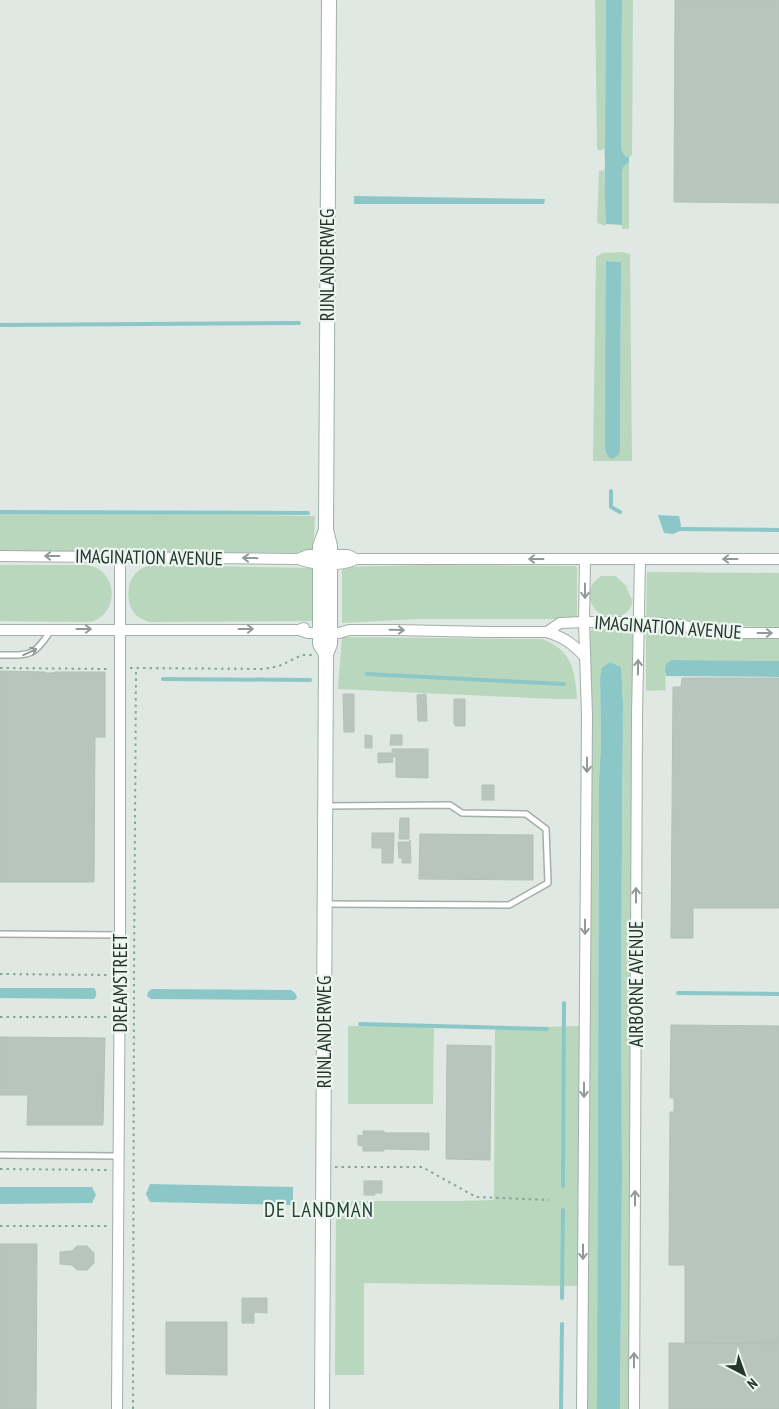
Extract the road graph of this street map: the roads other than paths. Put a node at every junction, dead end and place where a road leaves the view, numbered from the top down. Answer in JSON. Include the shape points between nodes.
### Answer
{"nodes":[{"id":1,"x":329,"y":0,"type":"edge"},
{"id":2,"x":0,"y":556,"type":"edge"},
{"id":3,"x":120,"y":556,"type":"junction"},
{"id":4,"x":325,"y":559,"type":"junction"},
{"id":5,"x":585,"y":559,"type":"junction"},
{"id":6,"x":640,"y":559,"type":"junction"},
{"id":7,"x":779,"y":559,"type":"edge"},
{"id":8,"x":584,"y":622,"type":"junction"},
{"id":9,"x":639,"y":622,"type":"junction"},
{"id":10,"x":120,"y":629,"type":"junction"},
{"id":11,"x":0,"y":630,"type":"edge"},
{"id":12,"x":51,"y":630,"type":"junction"},
{"id":13,"x":325,"y":630,"type":"junction"},
{"id":14,"x":547,"y":632,"type":"junction"},
{"id":15,"x":779,"y":633,"type":"edge"},
{"id":16,"x":0,"y":655,"type":"edge"},
{"id":17,"x":585,"y":657,"type":"junction"},
{"id":18,"x":325,"y":806,"type":"junction"},
{"id":19,"x":324,"y":904,"type":"junction"},
{"id":20,"x":0,"y":934,"type":"edge"},
{"id":21,"x":120,"y":935,"type":"junction"},
{"id":22,"x":0,"y":1156,"type":"edge"},
{"id":23,"x":119,"y":1156,"type":"junction"},
{"id":24,"x":117,"y":1409,"type":"edge"},
{"id":25,"x":322,"y":1409,"type":"edge"},
{"id":26,"x":582,"y":1409,"type":"edge"},
{"id":27,"x":634,"y":1409,"type":"edge"}],
"edges":[{"from":1,"to":4,"type":"street","name":"RIJNLANDERWEG","via":[[326,530],[320,546]]},
{"from":3,"to":2,"type":"street","name":"IMAGINATION AVENUE","one_way":true},
{"from":4,"to":3,"type":"street","name":"IMAGINATION AVENUE","one_way":true,"via":[[308,563],[298,559]]},
{"from":3,"to":10,"type":"street","name":"DREAMSTREET"},
{"from":5,"to":4,"type":"street","name":"IMAGINATION AVENUE","one_way":true,"via":[[356,559],[348,555]]},
{"from":4,"to":13,"type":"street","name":"RIJNLANDERWEG"},
{"from":5,"to":6,"type":"street","name":"IMAGINATION AVENUE"},
{"from":5,"to":8,"type":"street","one_way":true},
{"from":7,"to":6,"type":"street","name":"IMAGINATION AVENUE","one_way":true},
{"from":6,"to":9,"type":"street","name":"AIRBORNE AVENUE"},
{"from":8,"to":9,"type":"street","name":"IMAGINATION AVENUE"},
{"from":8,"to":14,"type":"street","name":"IMAGINATION AVENUE","via":[[560,624]]},
{"from":8,"to":17,"type":"street"},
{"from":9,"to":15,"type":"street","name":"IMAGINATION AVENUE","one_way":true,"via":[[680,625],[716,633]]},
{"from":27,"to":9,"type":"street","name":"AIRBORNE AVENUE","one_way":true},
{"from":12,"to":10,"type":"street","name":"IMAGINATION AVENUE","one_way":true},
{"from":10,"to":13,"type":"street","name":"IMAGINATION AVENUE","one_way":true,"via":[[299,630],[308,634]]},
{"from":10,"to":21,"type":"street","name":"DREAMSTREET"},
{"from":11,"to":12,"type":"street","name":"IMAGINATION AVENUE"},
{"from":16,"to":12,"type":"lane","one_way":true,"via":[[31,654]]},
{"from":13,"to":14,"type":"street","name":"IMAGINATION AVENUE","one_way":true,"via":[[339,627],[349,630]]},
{"from":13,"to":18,"type":"street","name":"RIJNLANDERWEG","via":[[320,644],[326,654]]},
{"from":14,"to":17,"type":"street","via":[[563,637]]},
{"from":17,"to":26,"type":"street","one_way":true},
{"from":18,"to":19,"type":"street","name":"RIJNLANDERWEG"},
{"from":18,"to":19,"type":"lane","via":[[450,805],[462,813],[526,814],[546,829],[548,883],[509,905]]},
{"from":19,"to":25,"type":"street","name":"RIJNLANDERWEG"},
{"from":20,"to":21,"type":"lane"},
{"from":21,"to":23,"type":"street","name":"DREAMSTREET"},
{"from":22,"to":23,"type":"lane"},
{"from":23,"to":24,"type":"street","name":"DREAMSTREET"}]}
